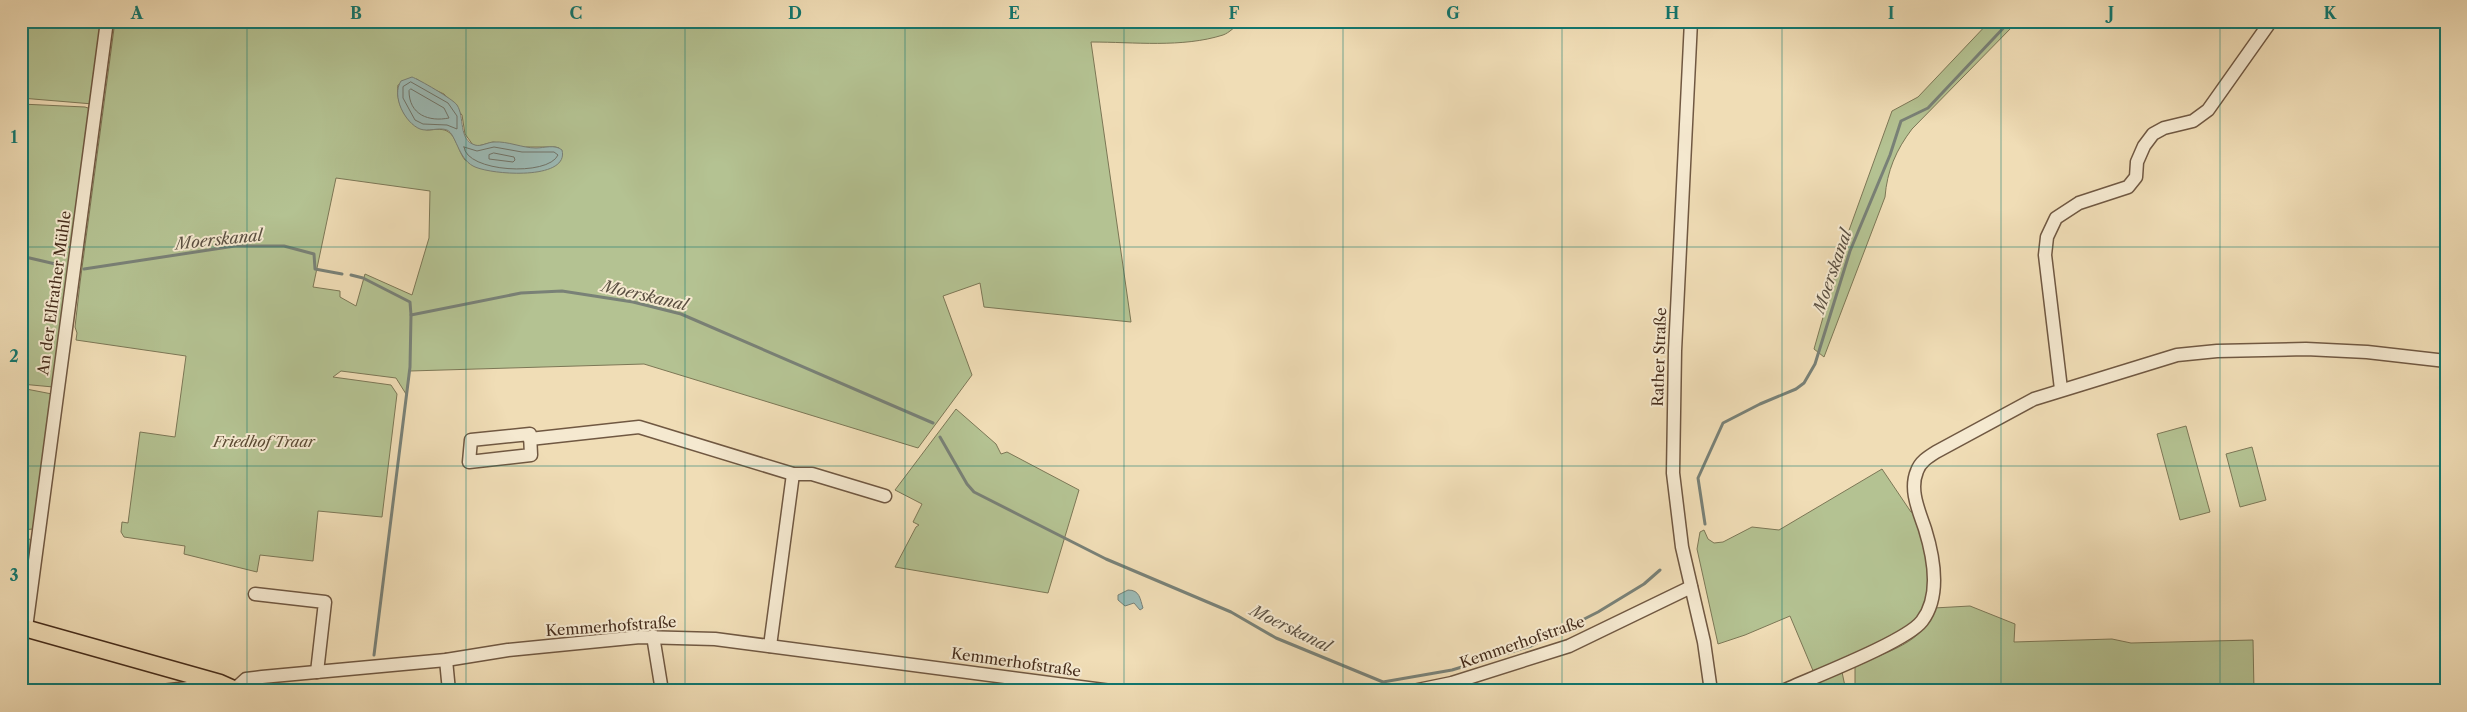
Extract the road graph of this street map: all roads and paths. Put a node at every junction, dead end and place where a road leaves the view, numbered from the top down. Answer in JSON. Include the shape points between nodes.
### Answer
{"nodes":[{"id":1,"x":107,"y":21,"type":"edge"},
{"id":2,"x":1691,"y":21,"type":"edge"},
{"id":3,"x":2271,"y":21,"type":"edge"},
{"id":4,"x":2446,"y":361,"type":"edge"},
{"id":5,"x":2061,"y":389,"type":"junction"},
{"id":6,"x":530,"y":439,"type":"junction"},
{"id":7,"x":793,"y":474,"type":"junction"},
{"id":8,"x":884,"y":496,"type":"dead end"},
{"id":9,"x":1691,"y":587,"type":"junction"},
{"id":10,"x":255,"y":594,"type":"dead end"},
{"id":11,"x":23,"y":628,"type":"edge"},
{"id":12,"x":653,"y":636,"type":"junction"},
{"id":13,"x":770,"y":646,"type":"junction"},
{"id":14,"x":446,"y":660,"type":"junction"},
{"id":15,"x":317,"y":672,"type":"junction"},
{"id":16,"x":202,"y":678,"type":"junction"},
{"id":17,"x":237,"y":690,"type":"edge"},
{"id":18,"x":162,"y":691,"type":"edge"},
{"id":19,"x":449,"y":691,"type":"edge"},
{"id":20,"x":662,"y":691,"type":"edge"},
{"id":21,"x":1111,"y":691,"type":"edge"},
{"id":22,"x":1413,"y":691,"type":"edge"},
{"id":23,"x":1711,"y":691,"type":"edge"},
{"id":24,"x":1783,"y":691,"type":"edge"}],
"edges":[{"from":1,"to":11,"type":"street","name":"An der Elfrather Mühle"},
{"from":2,"to":9,"type":"street","name":"Rather Straße","via":[[1672,438],[1676,507]]},
{"from":3,"to":5,"type":"street","via":[[2208,110],[2194,121],[2153,134],[2144,146],[2137,162],[2136,177],[2128,187],[2079,204],[2056,218],[2045,255]]},
{"from":4,"to":5,"type":"street","via":[[2338,350],[2202,352],[2156,360]]},
{"from":5,"to":24,"type":"street","via":[[2022,404],[1936,452],[1920,465],[1914,493],[1934,571],[1931,603],[1922,621],[1896,640]]},
{"from":6,"to":6,"type":"street","via":[[531,455],[468,462],[471,440],[530,434]]},
{"from":6,"to":7,"type":"street","via":[[639,427]]},
{"from":7,"to":8,"type":"street","via":[[812,474]]},
{"from":7,"to":13,"type":"street"},
{"from":9,"to":22,"type":"street","name":"Kemmerhofstraße","via":[[1569,646],[1452,683]]},
{"from":9,"to":23,"type":"street","name":"Rather Straße","via":[[1707,656]]},
{"from":10,"to":15,"type":"street","via":[[325,602]]},
{"from":11,"to":16,"type":"main road"},
{"from":12,"to":13,"type":"street","name":"Kemmerhofstraße","via":[[715,638]]},
{"from":12,"to":14,"type":"street","name":"Kemmerhofstraße","via":[[508,650]]},
{"from":12,"to":20,"type":"street"},
{"from":13,"to":21,"type":"street","name":"Kemmerhofstraße"},
{"from":14,"to":15,"type":"street","name":"Kemmerhofstraße"},
{"from":14,"to":19,"type":"street"},
{"from":15,"to":17,"type":"street","name":"Kemmerhofstraße","via":[[246,680]]},
{"from":16,"to":17,"type":"main road"},
{"from":16,"to":18,"type":"street","via":[[197,687]]}]}
